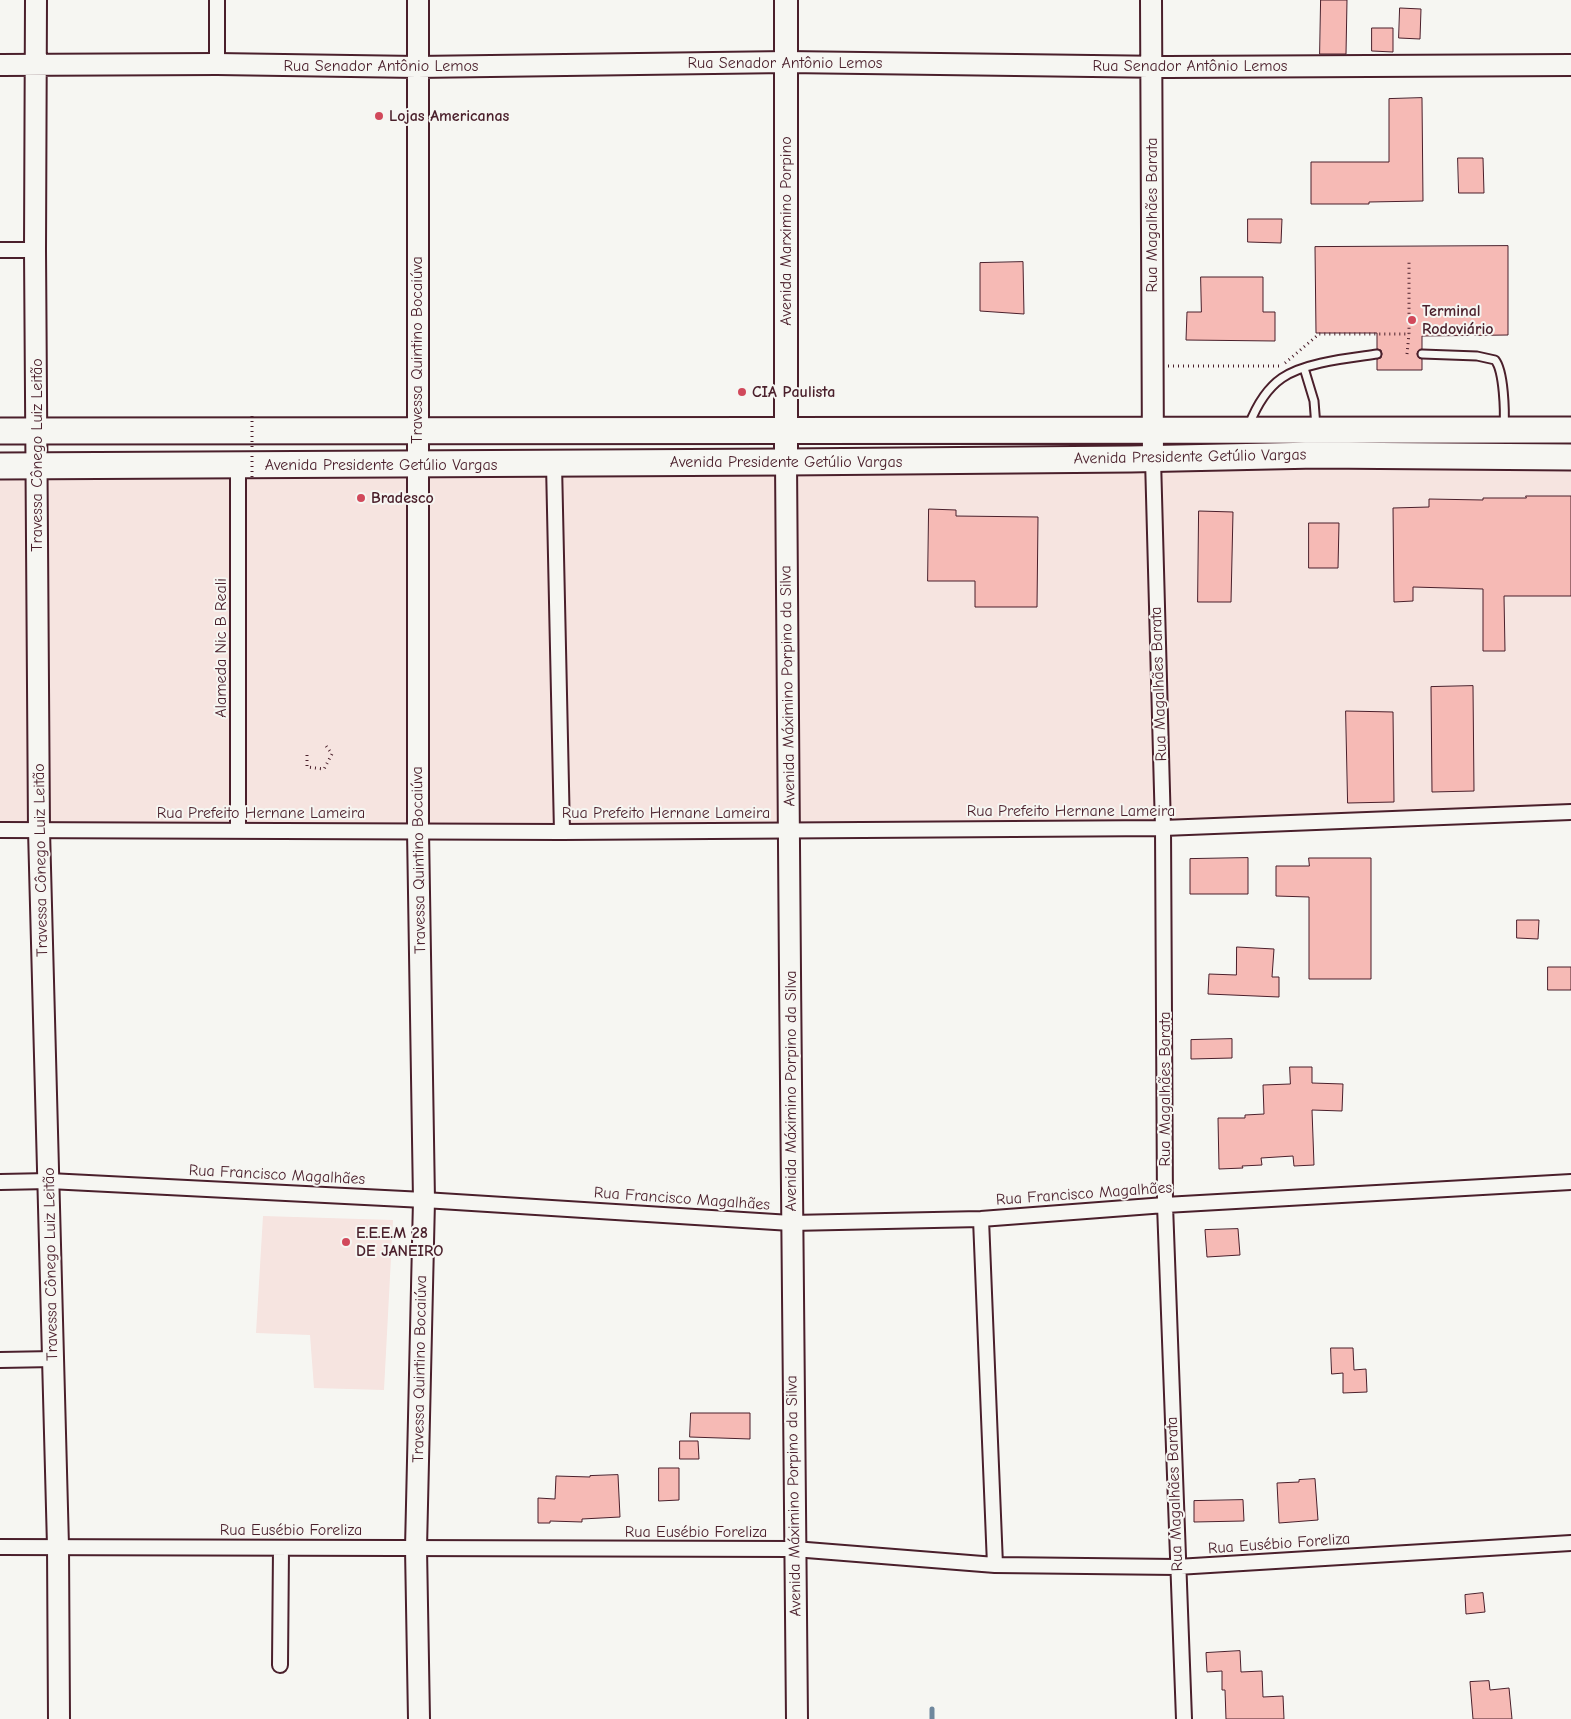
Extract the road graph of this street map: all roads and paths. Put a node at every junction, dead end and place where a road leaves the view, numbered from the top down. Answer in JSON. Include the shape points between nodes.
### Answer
{"nodes":[{"id":1,"x":36,"y":0,"type":"edge"},
{"id":2,"x":217,"y":0,"type":"edge"},
{"id":3,"x":418,"y":0,"type":"edge"},
{"id":4,"x":786,"y":0,"type":"edge"},
{"id":5,"x":1151,"y":0,"type":"edge"},
{"id":6,"x":786,"y":62,"type":"junction"},
{"id":7,"x":35,"y":64,"type":"junction"},
{"id":8,"x":217,"y":64,"type":"junction"},
{"id":9,"x":0,"y":65,"type":"edge"},
{"id":10,"x":1571,"y":65,"type":"edge"},
{"id":11,"x":417,"y":67,"type":"junction"},
{"id":12,"x":1152,"y":67,"type":"junction"},
{"id":13,"x":0,"y":250,"type":"edge"},
{"id":14,"x":35,"y":250,"type":"junction"},
{"id":15,"x":1409,"y":261,"type":"dead end"},
{"id":16,"x":1409,"y":334,"type":"junction"},
{"id":17,"x":1377,"y":354,"type":"dead end"},
{"id":18,"x":1407,"y":354,"type":"dead end"},
{"id":19,"x":1422,"y":354,"type":"dead end"},
{"id":20,"x":1153,"y":366,"type":"junction"},
{"id":21,"x":1304,"y":368,"type":"junction"},
{"id":22,"x":252,"y":416,"type":"dead end"},
{"id":23,"x":1246,"y":430,"type":"junction"},
{"id":24,"x":1571,"y":430,"type":"edge"},
{"id":25,"x":0,"y":431,"type":"edge"},
{"id":26,"x":36,"y":431,"type":"junction"},
{"id":27,"x":418,"y":431,"type":"junction"},
{"id":28,"x":786,"y":431,"type":"junction"},
{"id":29,"x":1153,"y":431,"type":"junction"},
{"id":30,"x":1504,"y":435,"type":"junction"},
{"id":31,"x":1317,"y":442,"type":"junction"},
{"id":32,"x":1571,"y":457,"type":"edge"},
{"id":33,"x":1153,"y":459,"type":"junction"},
{"id":34,"x":786,"y":462,"type":"junction"},
{"id":35,"x":554,"y":464,"type":"junction"},
{"id":36,"x":418,"y":465,"type":"junction"},
{"id":37,"x":0,"y":466,"type":"edge"},
{"id":38,"x":36,"y":466,"type":"junction"},
{"id":39,"x":245,"y":474,"type":"junction"},
{"id":40,"x":324,"y":743,"type":"dead end"},
{"id":41,"x":307,"y":755,"type":"dead end"},
{"id":42,"x":1571,"y":812,"type":"edge"},
{"id":43,"x":1163,"y":828,"type":"junction"},
{"id":44,"x":0,"y":830,"type":"edge"},
{"id":45,"x":39,"y":830,"type":"junction"},
{"id":46,"x":238,"y":830,"type":"junction"},
{"id":47,"x":790,"y":830,"type":"junction"},
{"id":48,"x":418,"y":831,"type":"junction"},
{"id":49,"x":562,"y":832,"type":"junction"},
{"id":50,"x":49,"y":1181,"type":"junction"},
{"id":51,"x":0,"y":1182,"type":"edge"},
{"id":52,"x":1571,"y":1182,"type":"edge"},
{"id":53,"x":424,"y":1200,"type":"junction"},
{"id":54,"x":1165,"y":1205,"type":"junction"},
{"id":55,"x":981,"y":1219,"type":"junction"},
{"id":56,"x":791,"y":1223,"type":"junction"},
{"id":57,"x":54,"y":1358,"type":"junction"},
{"id":58,"x":0,"y":1360,"type":"edge"},
{"id":59,"x":1571,"y":1543,"type":"edge"},
{"id":60,"x":58,"y":1546,"type":"junction"},
{"id":61,"x":0,"y":1547,"type":"edge"},
{"id":62,"x":281,"y":1548,"type":"junction"},
{"id":63,"x":416,"y":1548,"type":"junction"},
{"id":64,"x":794,"y":1549,"type":"junction"},
{"id":65,"x":994,"y":1565,"type":"junction"},
{"id":66,"x":1177,"y":1567,"type":"junction"},
{"id":67,"x":280,"y":1665,"type":"dead end"},
{"id":68,"x":59,"y":1719,"type":"edge"},
{"id":69,"x":419,"y":1719,"type":"edge"},
{"id":70,"x":797,"y":1719,"type":"edge"},
{"id":71,"x":1184,"y":1719,"type":"edge"}],
"edges":[{"from":1,"to":7,"type":"street","name":"Travessa Cônego Luiz Leitão"},
{"from":2,"to":8,"type":"street"},
{"from":3,"to":11,"type":"street","name":"Travessa Quintino Bocaiúva"},
{"from":4,"to":6,"type":"main road","name":"Avenida Marximino Porpino"},
{"from":5,"to":12,"type":"street","name":"Rua Magalhães Barata"},
{"from":6,"to":11,"type":"street","name":"Rua Senador Antônio Lemos"},
{"from":6,"to":12,"type":"street","name":"Rua Senador Antônio Lemos"},
{"from":6,"to":28,"type":"main road","name":"Avenida Marximino Porpino"},
{"from":7,"to":8,"type":"street","name":"Rua Senador Antônio Lemos"},
{"from":7,"to":9,"type":"street","name":"Rua Senador Antônio Lemos"},
{"from":7,"to":14,"type":"street","name":"Travessa Cônego Luiz Leitão"},
{"from":8,"to":11,"type":"street","name":"Rua Senador Antônio Lemos"},
{"from":10,"to":12,"type":"street","name":"Rua Senador Antônio Lemos"},
{"from":11,"to":27,"type":"street","name":"Travessa Quintino Bocaiúva"},
{"from":12,"to":20,"type":"street","name":"Rua Magalhães Barata"},
{"from":13,"to":14,"type":"street"},
{"from":14,"to":26,"type":"street","name":"Travessa Cônego Luiz Leitão"},
{"from":15,"to":16,"type":"path"},
{"from":16,"to":18,"type":"path"},
{"from":16,"to":20,"type":"path","via":[[1319,334],[1281,366]]},
{"from":17,"to":21,"type":"lane"},
{"from":19,"to":30,"type":"lane","via":[[1477,356],[1495,360],[1499,366]]},
{"from":20,"to":29,"type":"street","name":"Rua Magalhães Barata"},
{"from":21,"to":23,"type":"lane","via":[[1282,378],[1268,392],[1256,406]]},
{"from":21,"to":31,"type":"lane","via":[[1314,401]]},
{"from":22,"to":39,"type":"path","bridge":true},
{"from":23,"to":29,"type":"highway","name":"Avenida Presidente Getúlio Vargas"},
{"from":23,"to":31,"type":"highway","name":"Avenida Presidente Getúlio Vargas"},
{"from":24,"to":30,"type":"highway","name":"Avenida Presidente Getúlio Vargas"},
{"from":25,"to":26,"type":"highway","name":"Avenida Presidente Getúlio Vargas"},
{"from":26,"to":27,"type":"highway","name":"Avenida Presidente Getúlio Vargas"},
{"from":26,"to":38,"type":"street","name":"Travessa Cônego Luiz Leitão"},
{"from":27,"to":28,"type":"highway","name":"Avenida Presidente Getúlio Vargas"},
{"from":27,"to":36,"type":"street","name":"Travessa Quintino Bocaiúva"},
{"from":28,"to":29,"type":"highway","name":"Avenida Presidente Getúlio Vargas"},
{"from":28,"to":34,"type":"main road","name":"Avenida Marximino Porpino"},
{"from":29,"to":33,"type":"street","name":"Rua Magalhães Barata"},
{"from":30,"to":31,"type":"highway","name":"Avenida Presidente Getúlio Vargas"},
{"from":30,"to":32,"type":"highway","name":"Avenida Presidente Getúlio Vargas"},
{"from":31,"to":33,"type":"highway","name":"Avenida Presidente Getúlio Vargas"},
{"from":33,"to":34,"type":"highway","name":"Avenida Presidente Getúlio Vargas"},
{"from":33,"to":43,"type":"street","name":"Rua Magalhães Barata"},
{"from":34,"to":35,"type":"highway","name":"Avenida Presidente Getúlio Vargas"},
{"from":34,"to":47,"type":"street","name":"Avenida Máximino Porpino da Silva"},
{"from":35,"to":36,"type":"highway","name":"Avenida Presidente Getúlio Vargas"},
{"from":35,"to":49,"type":"street"},
{"from":36,"to":39,"type":"highway","name":"Avenida Presidente Getúlio Vargas"},
{"from":36,"to":48,"type":"street","name":"Travessa Quintino Bocaiúva"},
{"from":37,"to":38,"type":"highway","name":"Avenida Presidente Getúlio Vargas"},
{"from":38,"to":39,"type":"highway","name":"Avenida Presidente Getúlio Vargas"},
{"from":38,"to":45,"type":"street","name":"Travessa Cônego Luiz Leitão"},
{"from":39,"to":46,"type":"street","name":"Alameda Nic B Reali"},
{"from":40,"to":41,"type":"path","via":[[332,754],[324,769],[307,767]]},
{"from":42,"to":43,"type":"street","name":"Rua Prefeito Hernane Lameira"},
{"from":43,"to":47,"type":"street","name":"Rua Prefeito Hernane Lameira"},
{"from":43,"to":54,"type":"street","name":"Rua Magalhães Barata"},
{"from":44,"to":45,"type":"street","name":"Rua Prefeito Hernane Lameira"},
{"from":45,"to":46,"type":"street","name":"Rua Prefeito Hernane Lameira"},
{"from":45,"to":50,"type":"street","name":"Travessa Cônego Luiz Leitão"},
{"from":46,"to":48,"type":"street","name":"Rua Prefeito Hernane Lameira"},
{"from":47,"to":49,"type":"street","name":"Rua Prefeito Hernane Lameira"},
{"from":47,"to":56,"type":"street","name":"Avenida Máximino Porpino da Silva"},
{"from":48,"to":49,"type":"street","name":"Rua Prefeito Hernane Lameira"},
{"from":48,"to":53,"type":"street","name":"Travessa Quintino Bocaiúva"},
{"from":50,"to":51,"type":"street","name":"Rua Francisco Magalhães"},
{"from":50,"to":53,"type":"street","name":"Rua Francisco Magalhães"},
{"from":50,"to":57,"type":"street","name":"Travessa Cônego Luiz Leitão"},
{"from":52,"to":54,"type":"street","name":"Rua Francisco Magalhães"},
{"from":53,"to":56,"type":"street","name":"Rua Francisco Magalhães"},
{"from":53,"to":63,"type":"street","name":"Travessa Quintino Bocaiúva"},
{"from":54,"to":55,"type":"street","name":"Rua Francisco Magalhães"},
{"from":54,"to":66,"type":"street","name":"Rua Magalhães Barata"},
{"from":55,"to":56,"type":"street","name":"Rua Francisco Magalhães"},
{"from":55,"to":65,"type":"street"},
{"from":56,"to":64,"type":"street","name":"Avenida Máximino Porpino da Silva"},
{"from":57,"to":58,"type":"street"},
{"from":57,"to":60,"type":"street","name":"Travessa Cônego Luiz Leitão"},
{"from":59,"to":66,"type":"street","name":"Rua Eusébio Foreliza"},
{"from":60,"to":61,"type":"street","name":"Rua Eusébio Foreliza"},
{"from":60,"to":62,"type":"street","name":"Rua Eusébio Foreliza"},
{"from":60,"to":68,"type":"street","name":"Travessa Cônego Luiz Leitão"},
{"from":62,"to":63,"type":"street","name":"Rua Eusébio Foreliza"},
{"from":62,"to":67,"type":"street"},
{"from":63,"to":64,"type":"street","name":"Rua Eusébio Foreliza"},
{"from":63,"to":69,"type":"street","name":"Travessa Quintino Bocaiúva"},
{"from":64,"to":65,"type":"street","name":"Rua Eusébio Foreliza"},
{"from":64,"to":70,"type":"street","name":"Avenida Máximino Porpino da Silva"},
{"from":65,"to":66,"type":"street","name":"Rua Eusébio Foreliza"},
{"from":66,"to":71,"type":"street","name":"Rua Magalhães Barata"}]}
